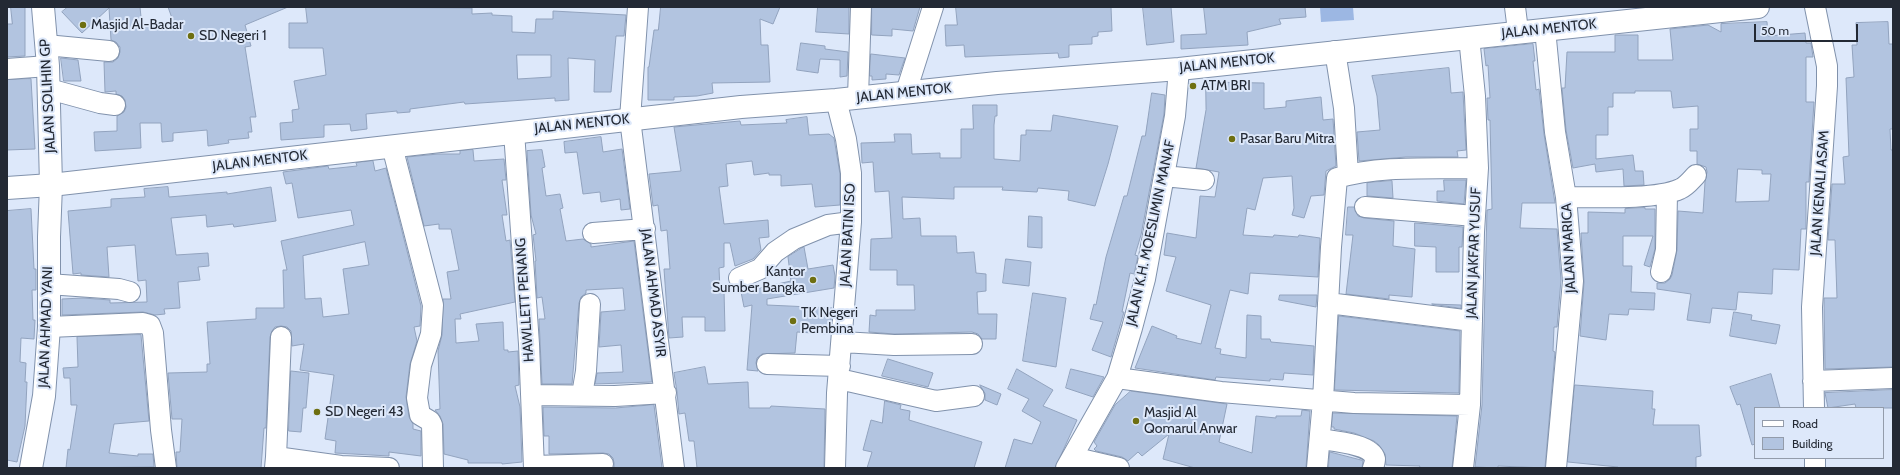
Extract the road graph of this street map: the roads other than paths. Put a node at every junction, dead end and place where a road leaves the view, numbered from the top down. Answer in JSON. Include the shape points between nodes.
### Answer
{"nodes":[{"id":1,"x":44,"y":7,"type":"edge"},
{"id":2,"x":638,"y":7,"type":"edge"},
{"id":3,"x":861,"y":7,"type":"edge"},
{"id":4,"x":933,"y":7,"type":"edge"},
{"id":5,"x":1515,"y":7,"type":"edge"},
{"id":6,"x":1758,"y":7,"type":"edge"},
{"id":7,"x":1815,"y":7,"type":"edge"},
{"id":8,"x":1627,"y":14,"type":"edge"},
{"id":9,"x":1545,"y":29,"type":"junction"},
{"id":10,"x":1518,"y":31,"type":"junction"},
{"id":11,"x":1469,"y":37,"type":"junction"},
{"id":12,"x":46,"y":45,"type":"junction"},
{"id":13,"x":109,"y":51,"type":"dead end"},
{"id":14,"x":1335,"y":52,"type":"junction"},
{"id":15,"x":48,"y":66,"type":"junction"},
{"id":16,"x":7,"y":69,"type":"edge"},
{"id":17,"x":1179,"y":69,"type":"junction"},
{"id":18,"x":49,"y":89,"type":"junction"},
{"id":19,"x":906,"y":92,"type":"junction"},
{"id":20,"x":858,"y":97,"type":"junction"},
{"id":21,"x":836,"y":100,"type":"junction"},
{"id":22,"x":116,"y":104,"type":"dead end"},
{"id":23,"x":630,"y":119,"type":"junction"},
{"id":24,"x":514,"y":132,"type":"junction"},
{"id":25,"x":392,"y":146,"type":"junction"},
{"id":26,"x":1478,"y":168,"type":"junction"},
{"id":27,"x":1696,"y":175,"type":"dead end"},
{"id":28,"x":1164,"y":176,"type":"junction"},
{"id":29,"x":1343,"y":177,"type":"junction"},
{"id":30,"x":1204,"y":180,"type":"dead end"},
{"id":31,"x":51,"y":185,"type":"junction"},
{"id":32,"x":7,"y":188,"type":"edge"},
{"id":33,"x":1668,"y":193,"type":"junction"},
{"id":34,"x":1566,"y":198,"type":"junction"},
{"id":35,"x":1365,"y":206,"type":"dead end"},
{"id":36,"x":1475,"y":216,"type":"junction"},
{"id":37,"x":851,"y":222,"type":"junction"},
{"id":38,"x":645,"y":229,"type":"junction"},
{"id":39,"x":593,"y":233,"type":"dead end"},
{"id":40,"x":1661,"y":272,"type":"dead end"},
{"id":41,"x":739,"y":278,"type":"dead end"},
{"id":42,"x":48,"y":284,"type":"junction"},
{"id":43,"x":130,"y":292,"type":"dead end"},
{"id":44,"x":1328,"y":303,"type":"junction"},
{"id":45,"x":590,"y":304,"type":"dead end"},
{"id":46,"x":1472,"y":321,"type":"junction"},
{"id":47,"x":49,"y":327,"type":"junction"},
{"id":48,"x":281,"y":337,"type":"dead end"},
{"id":49,"x":842,"y":342,"type":"junction"},
{"id":50,"x":972,"y":344,"type":"dead end"},
{"id":51,"x":767,"y":364,"type":"dead end"},
{"id":52,"x":839,"y":372,"type":"junction"},
{"id":53,"x":1117,"y":378,"type":"junction"},
{"id":54,"x":1893,"y":378,"type":"edge"},
{"id":55,"x":1813,"y":381,"type":"junction"},
{"id":56,"x":666,"y":393,"type":"junction"},
{"id":57,"x":532,"y":395,"type":"junction"},
{"id":58,"x":582,"y":395,"type":"junction"},
{"id":59,"x":974,"y":396,"type":"dead end"},
{"id":60,"x":1323,"y":400,"type":"junction"},
{"id":61,"x":1470,"y":405,"type":"junction"},
{"id":62,"x":1814,"y":407,"type":"edge"},
{"id":63,"x":1320,"y":440,"type":"junction"},
{"id":64,"x":275,"y":462,"type":"edge"},
{"id":65,"x":1069,"y":462,"type":"edge"},
{"id":66,"x":603,"y":464,"type":"dead end"},
{"id":67,"x":534,"y":467,"type":"edge"},
{"id":68,"x":31,"y":468,"type":"edge"},
{"id":69,"x":166,"y":468,"type":"edge"},
{"id":70,"x":389,"y":468,"type":"edge"},
{"id":71,"x":433,"y":468,"type":"edge"},
{"id":72,"x":674,"y":468,"type":"edge"},
{"id":73,"x":835,"y":468,"type":"edge"},
{"id":74,"x":1119,"y":468,"type":"edge"},
{"id":75,"x":1317,"y":468,"type":"edge"},
{"id":76,"x":1373,"y":468,"type":"edge"},
{"id":77,"x":1463,"y":468,"type":"edge"},
{"id":78,"x":1556,"y":468,"type":"edge"}],
"edges":[{"from":1,"to":12,"type":"main road","name":"JALAN SOLIHIN GP"},
{"from":2,"to":23,"type":"street","name":"JALAN AHMAD ASYIR"},
{"from":3,"to":20,"type":"street"},
{"from":4,"to":19,"type":"street"},
{"from":5,"to":10,"type":"street"},
{"from":6,"to":8,"type":"main road","name":"JALAN MENTOK"},
{"from":7,"to":55,"type":"street","name":"JALAN KENALI ASAM","via":[[1827,66],[1827,86],[1812,307]]},
{"from":8,"to":9,"type":"main road","name":"JALAN MENTOK"},
{"from":9,"to":10,"type":"main road","name":"JALAN MENTOK"},
{"from":9,"to":34,"type":"street","name":"JALAN MARICA","via":[[1555,132]]},
{"from":10,"to":11,"type":"main road","name":"JALAN MENTOK"},
{"from":11,"to":14,"type":"main road","name":"JALAN MENTOK"},
{"from":11,"to":26,"type":"street","name":"JALAN JAKFAR YUSUF"},
{"from":12,"to":13,"type":"street"},
{"from":12,"to":15,"type":"main road","name":"JALAN SOLIHIN GP"},
{"from":14,"to":17,"type":"main road","name":"JALAN MENTOK"},
{"from":14,"to":29,"type":"street","via":[[1344,108]]},
{"from":15,"to":16,"type":"street"},
{"from":15,"to":18,"type":"main road","name":"JALAN SOLIHIN GP"},
{"from":17,"to":19,"type":"main road","name":"JALAN MENTOK"},
{"from":17,"to":28,"type":"street","name":"JALAN K.H. MOESLIMIN MANAF","via":[[1176,110]]},
{"from":18,"to":22,"type":"street","via":[[100,103]]},
{"from":18,"to":31,"type":"main road","name":"JALAN SOLIHIN GP"},
{"from":19,"to":20,"type":"main road","name":"JALAN MENTOK"},
{"from":20,"to":21,"type":"main road","name":"JALAN MENTOK"},
{"from":21,"to":23,"type":"main road","name":"JALAN MENTOK"},
{"from":21,"to":37,"type":"street","name":"JALAN BATIN ISO","via":[[849,152]]},
{"from":23,"to":24,"type":"main road","name":"JALAN MENTOK"},
{"from":23,"to":38,"type":"street","name":"JALAN AHMAD ASYIR"},
{"from":24,"to":25,"type":"main road","name":"JALAN MENTOK"},
{"from":24,"to":57,"type":"street","name":"HAWLLETT PENANG"},
{"from":25,"to":31,"type":"main road","name":"JALAN MENTOK"},
{"from":25,"to":71,"type":"street","via":[[433,305],[431,334],[425,351],[417,398],[417,410],[432,425]]},
{"from":26,"to":29,"type":"street","via":[[1395,170]]},
{"from":26,"to":36,"type":"street","name":"JALAN JAKFAR YUSUF"},
{"from":27,"to":33,"type":"street","via":[[1685,186]]},
{"from":28,"to":30,"type":"street"},
{"from":28,"to":53,"type":"street","name":"JALAN K.H. MOESLIMIN MANAF","via":[[1145,279]]},
{"from":29,"to":44,"type":"street"},
{"from":31,"to":32,"type":"main road","name":"JALAN MENTOK"},
{"from":31,"to":42,"type":"main road","name":"JALAN AHMAD YANI"},
{"from":33,"to":34,"type":"street"},
{"from":33,"to":40,"type":"street","via":[[1666,250]]},
{"from":34,"to":78,"type":"street","name":"JALAN MARICA","via":[[1573,281]]},
{"from":35,"to":36,"type":"street"},
{"from":36,"to":46,"type":"street","name":"JALAN JAKFAR YUSUF"},
{"from":37,"to":41,"type":"street","via":[[828,225],[794,239],[775,252],[760,269]]},
{"from":37,"to":49,"type":"street","name":"JALAN BATIN ISO"},
{"from":38,"to":39,"type":"street"},
{"from":38,"to":56,"type":"street","name":"JALAN AHMAD ASYIR"},
{"from":42,"to":43,"type":"street"},
{"from":42,"to":47,"type":"main road","name":"JALAN AHMAD YANI"},
{"from":44,"to":46,"type":"street"},
{"from":44,"to":60,"type":"street"},
{"from":45,"to":58,"type":"street"},
{"from":46,"to":61,"type":"street","name":"JALAN JAKFAR YUSUF"},
{"from":47,"to":68,"type":"main road","name":"JALAN AHMAD YANI","via":[[44,396]]},
{"from":47,"to":69,"type":"street","via":[[143,323],[150,325],[153,333]]},
{"from":48,"to":64,"type":"street"},
{"from":49,"to":50,"type":"street","via":[[894,345]]},
{"from":49,"to":52,"type":"street","name":"JALAN BATIN ISO"},
{"from":51,"to":52,"type":"street"},
{"from":52,"to":59,"type":"street","via":[[936,401]]},
{"from":52,"to":73,"type":"street","name":"JALAN BATIN ISO"},
{"from":53,"to":60,"type":"street","via":[[1221,392]]},
{"from":53,"to":65,"type":"street","name":"JALAN K.H. MOESLIMIN MANAF"},
{"from":54,"to":55,"type":"street"},
{"from":55,"to":62,"type":"street","name":"JALAN KENALI ASAM"},
{"from":56,"to":58,"type":"street"},
{"from":56,"to":72,"type":"street","name":"JALAN AHMAD ASYIR"},
{"from":57,"to":58,"type":"street"},
{"from":57,"to":67,"type":"street","name":"HAWLLETT PENANG"},
{"from":60,"to":61,"type":"street"},
{"from":60,"to":63,"type":"street"},
{"from":61,"to":77,"type":"street","name":"JALAN JAKFAR YUSUF"},
{"from":63,"to":75,"type":"street"},
{"from":63,"to":76,"type":"street","via":[[1352,444],[1362,448],[1373,455]]},
{"from":64,"to":70,"type":"street"},
{"from":65,"to":74,"type":"street","name":"JALAN K.H. MOESLIMIN MANAF"},
{"from":66,"to":67,"type":"street"}]}
